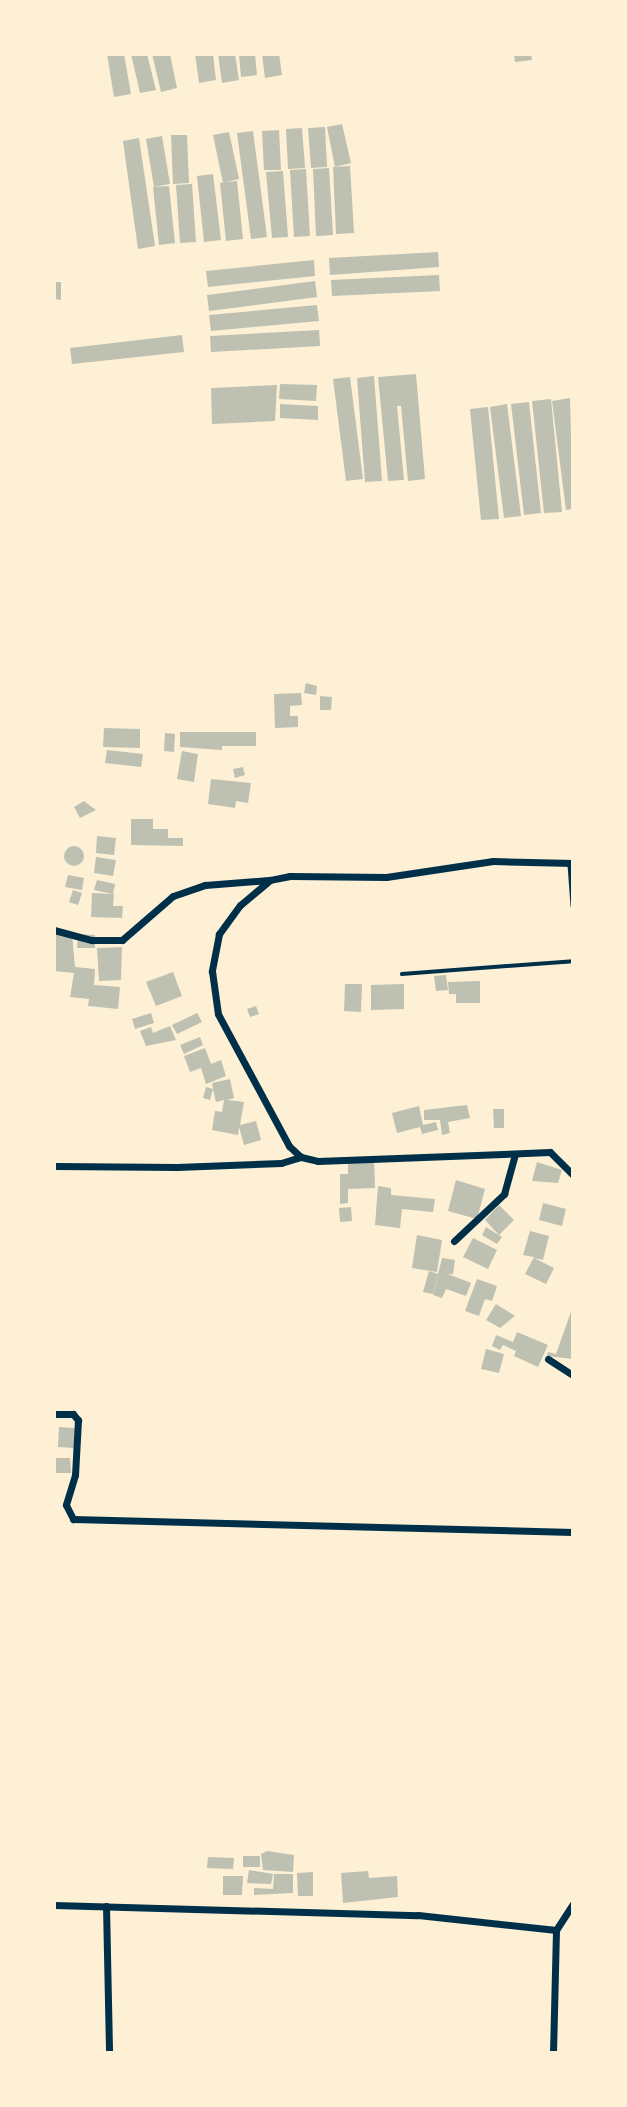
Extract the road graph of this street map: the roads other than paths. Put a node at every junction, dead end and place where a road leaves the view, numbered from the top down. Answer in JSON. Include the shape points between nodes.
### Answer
{"nodes":[{"id":1,"x":571,"y":863,"type":"edge"},
{"id":2,"x":270,"y":880,"type":"junction"},
{"id":3,"x":573,"y":906,"type":"edge"},
{"id":4,"x":54,"y":930,"type":"edge"},
{"id":5,"x":573,"y":961,"type":"edge"},
{"id":6,"x":402,"y":974,"type":"dead end"},
{"id":7,"x":515,"y":1154,"type":"junction"},
{"id":8,"x":301,"y":1157,"type":"junction"},
{"id":9,"x":55,"y":1166,"type":"edge"},
{"id":10,"x":573,"y":1175,"type":"edge"},
{"id":11,"x":454,"y":1241,"type":"dead end"},
{"id":12,"x":548,"y":1359,"type":"dead end"},
{"id":13,"x":573,"y":1375,"type":"edge"},
{"id":14,"x":54,"y":1414,"type":"edge"},
{"id":15,"x":573,"y":1532,"type":"edge"},
{"id":16,"x":573,"y":1904,"type":"edge"},
{"id":17,"x":54,"y":1905,"type":"edge"},
{"id":18,"x":106,"y":1906,"type":"junction"},
{"id":19,"x":556,"y":1930,"type":"junction"},
{"id":20,"x":109,"y":2053,"type":"edge"},
{"id":21,"x":553,"y":2053,"type":"edge"}],
"edges":[{"from":1,"to":2,"type":"street","via":[[493,861],[386,877]]},
{"from":1,"to":3,"type":"lane"},
{"from":2,"to":4,"type":"street","via":[[205,885],[173,896],[122,940],[92,940]]},
{"from":2,"to":8,"type":"street","via":[[240,905],[219,934],[212,971],[218,1014],[289,1146]]},
{"from":5,"to":6,"type":"lane"},
{"from":7,"to":8,"type":"street","via":[[318,1161]]},
{"from":7,"to":10,"type":"street","via":[[550,1152]]},
{"from":7,"to":11,"type":"street","via":[[504,1194]]},
{"from":8,"to":9,"type":"street","via":[[281,1163],[177,1167]]},
{"from":12,"to":13,"type":"street"},
{"from":14,"to":15,"type":"street","via":[[73,1414],[78,1420],[75,1475],[66,1505],[73,1519]]},
{"from":16,"to":19,"type":"street"},
{"from":17,"to":18,"type":"street"},
{"from":18,"to":19,"type":"street","via":[[418,1915]]},
{"from":18,"to":20,"type":"street"},
{"from":19,"to":21,"type":"street"}]}
